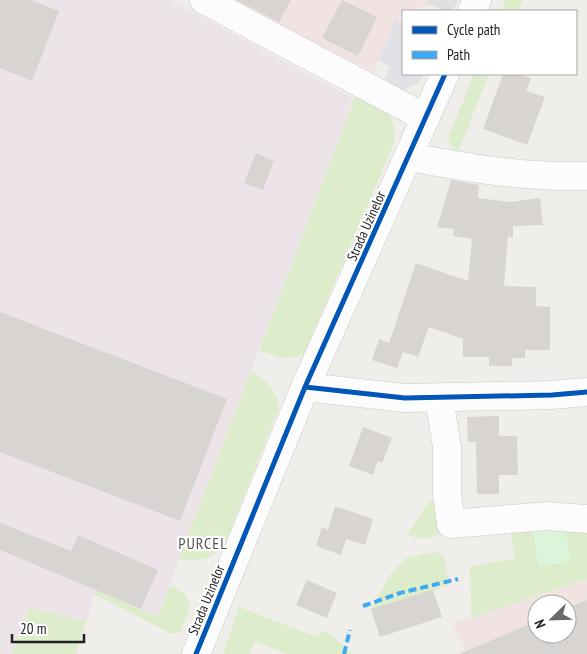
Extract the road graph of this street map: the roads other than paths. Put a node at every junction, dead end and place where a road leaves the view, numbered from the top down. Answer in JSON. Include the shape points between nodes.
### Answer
{"nodes":[{"id":1,"x":204,"y":0,"type":"edge"},
{"id":2,"x":445,"y":75,"type":"edge"},
{"id":3,"x":426,"y":118,"type":"junction"},
{"id":4,"x":409,"y":157,"type":"junction"},
{"id":5,"x":587,"y":176,"type":"edge"},
{"id":6,"x":305,"y":387,"type":"junction"},
{"id":7,"x":587,"y":392,"type":"edge"},
{"id":8,"x":440,"y":398,"type":"junction"},
{"id":9,"x":587,"y":519,"type":"edge"},
{"id":10,"x":196,"y":654,"type":"edge"}],
"edges":[{"from":1,"to":3,"type":"street"},
{"from":2,"to":3,"type":"street","name":"Strada Uzinelor"},
{"from":3,"to":4,"type":"street","name":"Strada Uzinelor"},
{"from":4,"to":5,"type":"street","via":[[498,172],[546,177]]},
{"from":4,"to":6,"type":"street","name":"Strada Uzinelor"},
{"from":6,"to":8,"type":"street","via":[[405,398]]},
{"from":6,"to":10,"type":"street","name":"Strada Uzinelor"},
{"from":7,"to":8,"type":"street"},
{"from":8,"to":9,"type":"street","via":[[447,447],[451,524],[547,516]]}]}
